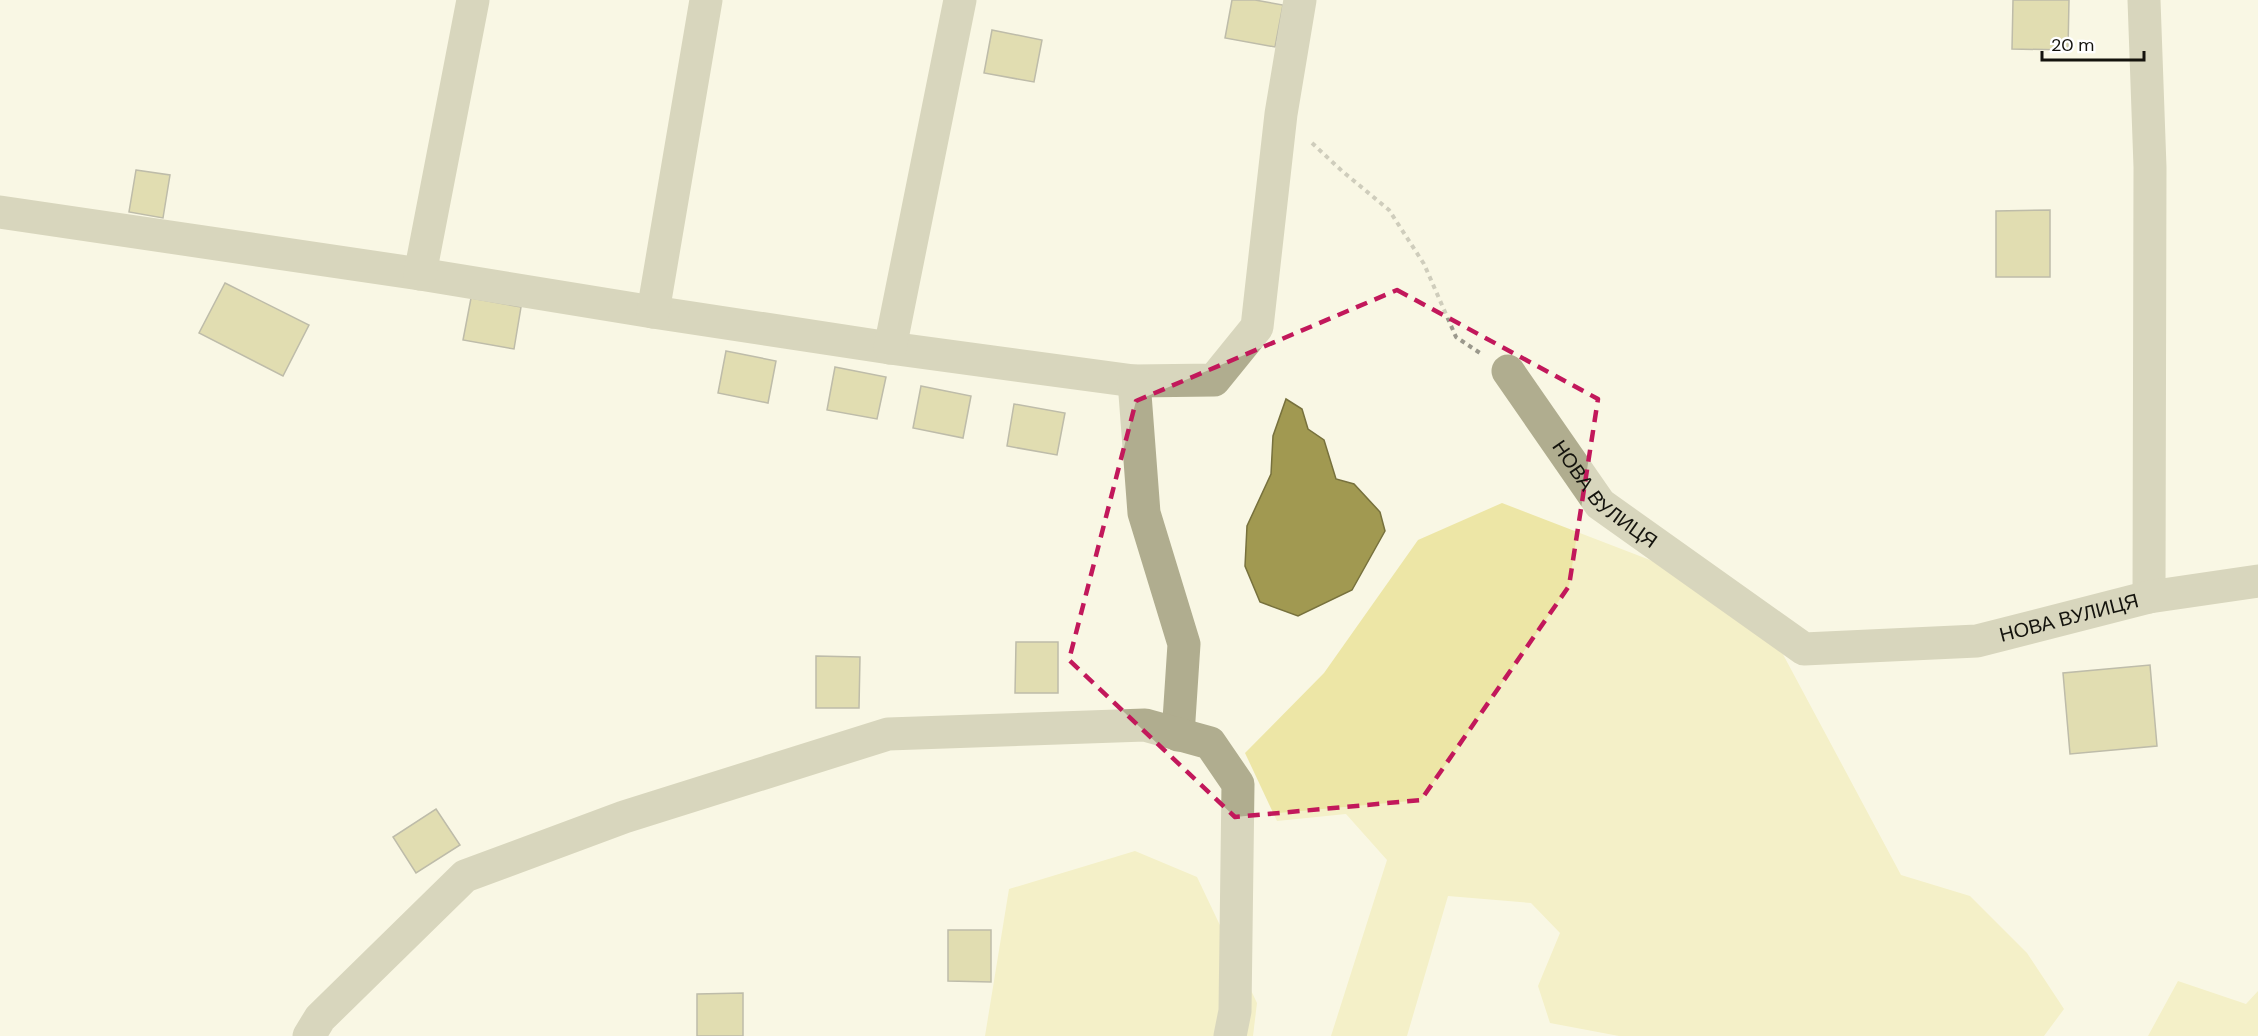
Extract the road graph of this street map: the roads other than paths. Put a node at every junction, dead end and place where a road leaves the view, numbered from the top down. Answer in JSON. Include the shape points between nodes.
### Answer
{"nodes":[{"id":1,"x":473,"y":0,"type":"edge"},
{"id":2,"x":706,"y":0,"type":"edge"},
{"id":3,"x":960,"y":0,"type":"edge"},
{"id":4,"x":1300,"y":0,"type":"edge"},
{"id":5,"x":2144,"y":0,"type":"edge"},
{"id":6,"x":0,"y":212,"type":"edge"},
{"id":7,"x":420,"y":274,"type":"junction"},
{"id":8,"x":653,"y":312,"type":"junction"},
{"id":9,"x":890,"y":348,"type":"junction"},
{"id":10,"x":1508,"y":371,"type":"road end"},
{"id":11,"x":1134,"y":381,"type":"junction"},
{"id":12,"x":2258,"y":581,"type":"edge"},
{"id":13,"x":2149,"y":597,"type":"junction"},
{"id":14,"x":1178,"y":735,"type":"junction"},
{"id":15,"x":309,"y":1036,"type":"edge"},
{"id":16,"x":1230,"y":1036,"type":"edge"}],
"edges":[{"from":1,"to":7,"type":"street"},
{"from":2,"to":8,"type":"street"},
{"from":3,"to":9,"type":"street"},
{"from":4,"to":11,"type":"street","via":[[1281,114],[1257,327],[1214,380]]},
{"from":5,"to":13,"type":"street","name":"НОВА ВУЛИЦЯ","via":[[2151,167]]},
{"from":6,"to":7,"type":"street"},
{"from":7,"to":8,"type":"street"},
{"from":8,"to":9,"type":"street"},
{"from":9,"to":11,"type":"street"},
{"from":10,"to":13,"type":"street","name":"НОВА ВУЛИЦЯ","via":[[1600,504],[1804,649],[1977,640]]},
{"from":11,"to":14,"type":"street","via":[[1144,513],[1184,644]]},
{"from":12,"to":13,"type":"street"},
{"from":14,"to":15,"type":"street","via":[[1145,725],[888,734],[624,817],[465,876],[320,1018]]},
{"from":14,"to":16,"type":"street","via":[[1210,743],[1238,784],[1235,1011]]}]}
